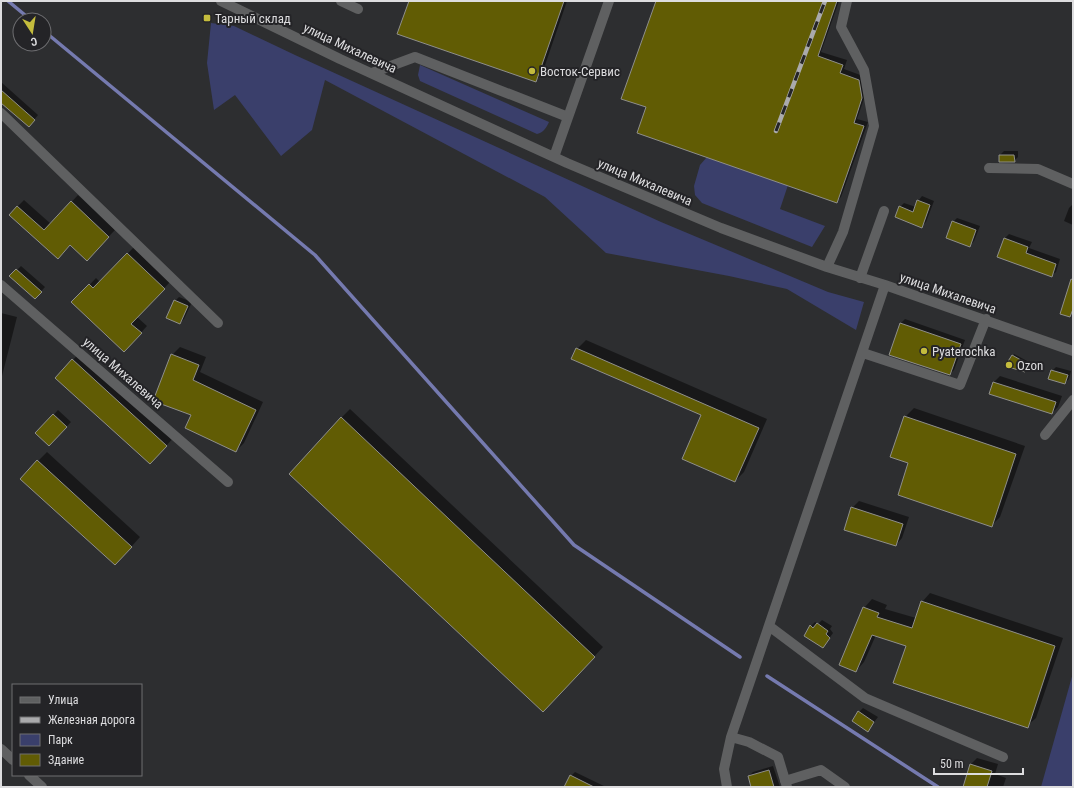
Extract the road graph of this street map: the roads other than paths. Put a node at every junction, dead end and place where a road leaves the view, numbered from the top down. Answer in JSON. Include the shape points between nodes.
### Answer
{"nodes":[{"id":1,"x":221,"y":1,"type":"edge"},
{"id":2,"x":341,"y":1,"type":"edge"},
{"id":3,"x":609,"y":1,"type":"edge"},
{"id":4,"x":847,"y":1,"type":"edge"},
{"id":5,"x":358,"y":9,"type":"dead end"},
{"id":6,"x":372,"y":73,"type":"junction"},
{"id":7,"x":1,"y":113,"type":"edge"},
{"id":8,"x":568,"y":117,"type":"junction"},
{"id":9,"x":554,"y":157,"type":"junction"},
{"id":10,"x":989,"y":168,"type":"dead end"},
{"id":11,"x":1073,"y":184,"type":"edge"},
{"id":12,"x":884,"y":211,"type":"dead end"},
{"id":13,"x":827,"y":267,"type":"junction"},
{"id":14,"x":860,"y":278,"type":"junction"},
{"id":15,"x":1,"y":285,"type":"edge"},
{"id":16,"x":885,"y":285,"type":"junction"},
{"id":17,"x":986,"y":320,"type":"junction"},
{"id":18,"x":218,"y":323,"type":"dead end"},
{"id":19,"x":1073,"y":350,"type":"edge"},
{"id":20,"x":863,"y":353,"type":"junction"},
{"id":21,"x":1073,"y":400,"type":"edge"},
{"id":22,"x":1045,"y":435,"type":"dead end"},
{"id":23,"x":228,"y":482,"type":"dead end"},
{"id":24,"x":770,"y":626,"type":"junction"},
{"id":25,"x":731,"y":737,"type":"junction"},
{"id":26,"x":1,"y":749,"type":"edge"},
{"id":27,"x":1003,"y":757,"type":"dead end"},
{"id":28,"x":12,"y":759,"type":"edge"},
{"id":29,"x":30,"y":776,"type":"edge"},
{"id":30,"x":786,"y":784,"type":"edge"},
{"id":31,"x":42,"y":787,"type":"edge"},
{"id":32,"x":727,"y":787,"type":"edge"},
{"id":33,"x":844,"y":787,"type":"edge"}],
"edges":[{"from":1,"to":6,"type":"street","name":"улица Михалевича"},
{"from":2,"to":5,"type":"street"},
{"from":3,"to":8,"type":"street"},
{"from":4,"to":13,"type":"street","via":[[841,26],[864,70],[874,126],[843,232]]},
{"from":6,"to":8,"type":"street","via":[[415,57]]},
{"from":6,"to":9,"type":"street","name":"улица Михалевича"},
{"from":7,"to":18,"type":"street"},
{"from":8,"to":9,"type":"street"},
{"from":9,"to":13,"type":"street","name":"улица Михалевича","via":[[721,228]]},
{"from":10,"to":11,"type":"street","via":[[1038,169]]},
{"from":12,"to":14,"type":"street"},
{"from":13,"to":14,"type":"street","name":"улица Михалевича"},
{"from":14,"to":16,"type":"street","name":"улица Михалевича"},
{"from":15,"to":23,"type":"street","name":"улица Михалевича"},
{"from":16,"to":17,"type":"street","name":"улица Михалевича"},
{"from":16,"to":20,"type":"street"},
{"from":17,"to":19,"type":"street","name":"улица Михалевича"},
{"from":17,"to":20,"type":"street","via":[[960,385]]},
{"from":20,"to":24,"type":"street"},
{"from":21,"to":22,"type":"street"},
{"from":24,"to":25,"type":"street"},
{"from":24,"to":27,"type":"street","via":[[865,698]]},
{"from":25,"to":30,"type":"street","via":[[749,742],[778,757]]},
{"from":25,"to":32,"type":"street","via":[[724,769]]},
{"from":26,"to":28,"type":"street"},
{"from":29,"to":31,"type":"street"},
{"from":30,"to":33,"type":"street","via":[[821,770]]}]}
